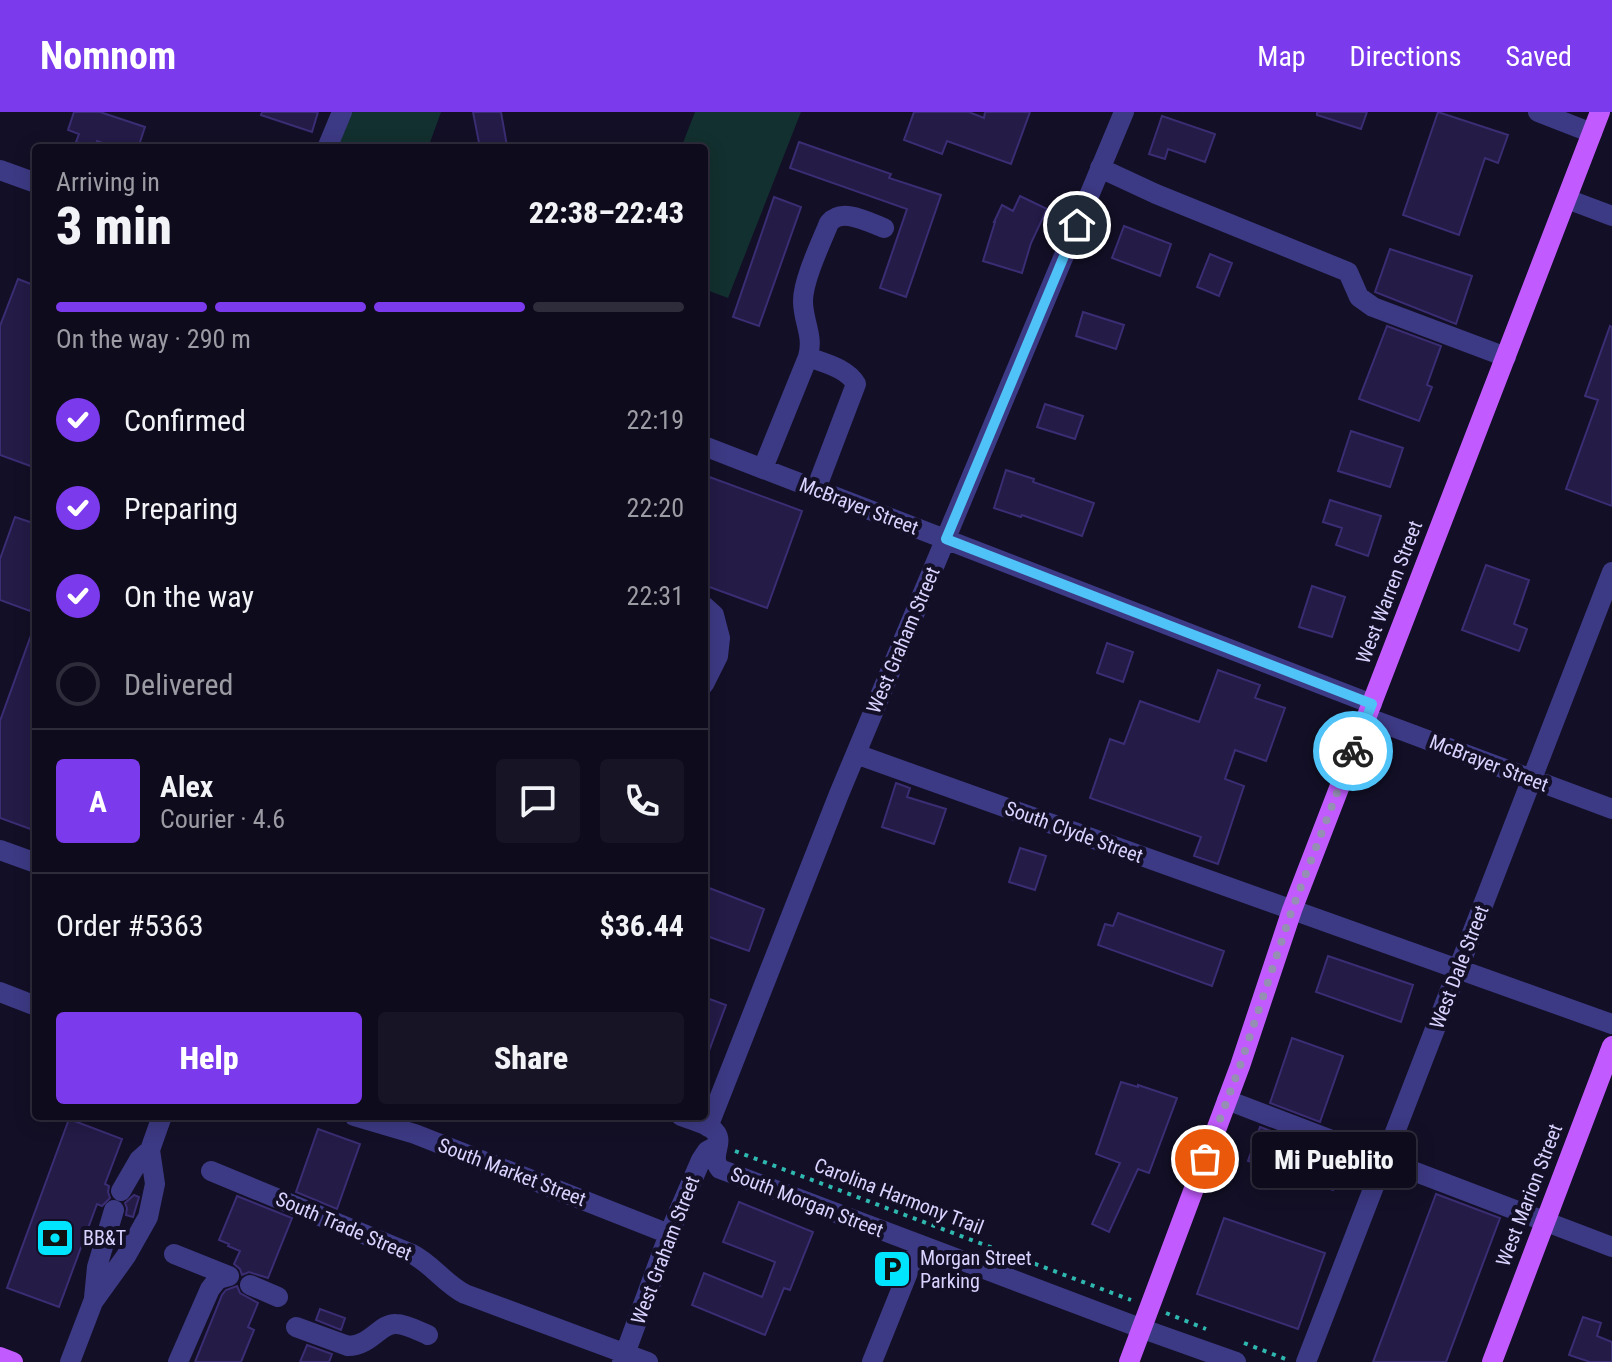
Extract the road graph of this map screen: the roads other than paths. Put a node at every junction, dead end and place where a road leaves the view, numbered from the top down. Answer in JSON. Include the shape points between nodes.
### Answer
{"nodes":[{"id":1,"x":342,"y":112,"type":"edge"},
{"id":2,"x":1124,"y":112,"type":"edge"},
{"id":3,"x":1538,"y":112,"type":"edge"},
{"id":4,"x":1600,"y":112,"type":"edge"},
{"id":5,"x":1592,"y":133,"type":"junction"},
{"id":6,"x":329,"y":144,"type":"edge"},
{"id":7,"x":1100,"y":168,"type":"junction"},
{"id":8,"x":0,"y":170,"type":"edge"},
{"id":9,"x":32,"y":182,"type":"edge"},
{"id":10,"x":1567,"y":199,"type":"junction"},
{"id":11,"x":1612,"y":216,"type":"edge"},
{"id":12,"x":884,"y":228,"type":"dead end"},
{"id":13,"x":808,"y":357,"type":"junction"},
{"id":14,"x":1506,"y":357,"type":"junction"},
{"id":15,"x":708,"y":447,"type":"edge"},
{"id":16,"x":763,"y":468,"type":"junction"},
{"id":17,"x":816,"y":489,"type":"junction"},
{"id":18,"x":946,"y":539,"type":"junction"},
{"id":19,"x":1612,"y":572,"type":"edge"},
{"id":20,"x":708,"y":610,"type":"edge"},
{"id":21,"x":708,"y":676,"type":"edge"},
{"id":22,"x":1369,"y":710,"type":"junction"},
{"id":23,"x":856,"y":754,"type":"junction"},
{"id":24,"x":1532,"y":779,"type":"junction"},
{"id":25,"x":1612,"y":809,"type":"edge"},
{"id":26,"x":0,"y":850,"type":"edge"},
{"id":27,"x":32,"y":862,"type":"edge"},
{"id":28,"x":1292,"y":910,"type":"junction"},
{"id":29,"x":1458,"y":969,"type":"junction"},
{"id":30,"x":0,"y":992,"type":"edge"},
{"id":31,"x":32,"y":1004,"type":"edge"},
{"id":32,"x":1612,"y":1024,"type":"edge"},
{"id":33,"x":1612,"y":1046,"type":"edge"},
{"id":34,"x":1227,"y":1100,"type":"junction"},
{"id":35,"x":161,"y":1120,"type":"edge"},
{"id":36,"x":368,"y":1120,"type":"edge"},
{"id":37,"x":687,"y":1120,"type":"edge"},
{"id":38,"x":713,"y":1136,"type":"junction"},
{"id":39,"x":150,"y":1150,"type":"junction"},
{"id":40,"x":1384,"y":1159,"type":"junction"},
{"id":41,"x":211,"y":1171,"type":"dead end"},
{"id":42,"x":1546,"y":1221,"type":"junction"},
{"id":43,"x":669,"y":1234,"type":"junction"},
{"id":44,"x":919,"y":1245,"type":"junction"},
{"id":45,"x":1612,"y":1247,"type":"edge"},
{"id":46,"x":174,"y":1254,"type":"dead end"},
{"id":47,"x":250,"y":1285,"type":"dead end"},
{"id":48,"x":278,"y":1297,"type":"dead end"},
{"id":49,"x":93,"y":1302,"type":"junction"},
{"id":50,"x":296,"y":1327,"type":"dead end"},
{"id":51,"x":1143,"y":1329,"type":"junction"},
{"id":52,"x":428,"y":1335,"type":"dead end"},
{"id":53,"x":0,"y":1357,"type":"edge"},
{"id":54,"x":624,"y":1358,"type":"edge"},
{"id":55,"x":13,"y":1362,"type":"edge"},
{"id":56,"x":70,"y":1362,"type":"edge"},
{"id":57,"x":178,"y":1362,"type":"edge"},
{"id":58,"x":648,"y":1362,"type":"edge"},
{"id":59,"x":872,"y":1362,"type":"edge"},
{"id":60,"x":1129,"y":1362,"type":"edge"},
{"id":61,"x":1236,"y":1362,"type":"edge"},
{"id":62,"x":1306,"y":1362,"type":"edge"},
{"id":63,"x":1492,"y":1362,"type":"edge"}],
"edges":[{"from":1,"to":6,"type":"street"},
{"from":2,"to":7,"type":"street","name":"West Graham Street"},
{"from":3,"to":5,"type":"street"},
{"from":4,"to":5,"type":"main road","name":"West Warren Street"},
{"from":5,"to":10,"type":"main road","name":"West Warren Street"},
{"from":7,"to":14,"type":"street","via":[[1348,272],[1359,297],[1373,307]]},
{"from":7,"to":18,"type":"street","name":"West Graham Street"},
{"from":8,"to":9,"type":"street"},
{"from":10,"to":11,"type":"street"},
{"from":10,"to":14,"type":"main road","name":"West Warren Street"},
{"from":12,"to":13,"type":"street","via":[[840,215],[829,223],[803,299],[811,345]]},
{"from":13,"to":16,"type":"street"},
{"from":13,"to":17,"type":"street","via":[[847,373],[856,384]]},
{"from":14,"to":22,"type":"main road","name":"West Warren Street"},
{"from":15,"to":16,"type":"street","name":"McBrayer Street"},
{"from":16,"to":17,"type":"street","name":"McBrayer Street"},
{"from":17,"to":18,"type":"street","name":"McBrayer Street"},
{"from":18,"to":22,"type":"street","name":"McBrayer Street"},
{"from":18,"to":23,"type":"street","name":"West Graham Street"},
{"from":19,"to":24,"type":"street","name":"West Dale Street"},
{"from":20,"to":21,"type":"street","via":[[720,638]]},
{"from":22,"to":24,"type":"street","name":"McBrayer Street"},
{"from":22,"to":28,"type":"main road","name":"West Warren Street"},
{"from":23,"to":28,"type":"street","name":"South Clyde Street"},
{"from":23,"to":38,"type":"street","name":"West Graham Street"},
{"from":24,"to":25,"type":"street","name":"McBrayer Street"},
{"from":24,"to":29,"type":"street","name":"West Dale Street"},
{"from":26,"to":27,"type":"street"},
{"from":28,"to":29,"type":"street","name":"South Clyde Street"},
{"from":28,"to":34,"type":"main road","name":"West Warren Street"},
{"from":29,"to":32,"type":"street","name":"South Clyde Street"},
{"from":29,"to":40,"type":"street","name":"West Dale Street"},
{"from":30,"to":31,"type":"street"},
{"from":33,"to":42,"type":"main road","name":"West Marion Street"},
{"from":34,"to":40,"type":"street"},
{"from":34,"to":51,"type":"main road","name":"West Warren Street"},
{"from":35,"to":39,"type":"street"},
{"from":36,"to":43,"type":"street","name":"South Market Street"},
{"from":37,"to":38,"type":"street"},
{"from":38,"to":43,"type":"street","name":"West Graham Street"},
{"from":38,"to":44,"type":"street","name":"South Morgan Street","via":[[720,1169]]},
{"from":39,"to":49,"type":"street","via":[[139,1160],[118,1201],[100,1252]]},
{"from":39,"to":49,"type":"street","via":[[155,1184],[148,1217]]},
{"from":40,"to":42,"type":"street"},
{"from":40,"to":62,"type":"street","name":"West Dale Street"},
{"from":41,"to":54,"type":"street","name":"South Trade Street","via":[[412,1254],[465,1294]]},
{"from":42,"to":45,"type":"street"},
{"from":42,"to":63,"type":"main road","name":"West Marion Street"},
{"from":43,"to":54,"type":"street","name":"West Graham Street"},
{"from":44,"to":51,"type":"street","name":"South Morgan Street"},
{"from":44,"to":59,"type":"street"},
{"from":46,"to":57,"type":"street","via":[[229,1276],[210,1289]]},
{"from":47,"to":48,"type":"street"},
{"from":49,"to":56,"type":"street"},
{"from":50,"to":52,"type":"street","via":[[348,1346],[368,1341],[391,1324]]},
{"from":51,"to":60,"type":"main road","name":"West Warren Street"},
{"from":51,"to":61,"type":"street","name":"South Morgan Street"},
{"from":53,"to":55,"type":"main road"},
{"from":54,"to":58,"type":"street","name":"South Trade Street"}]}
